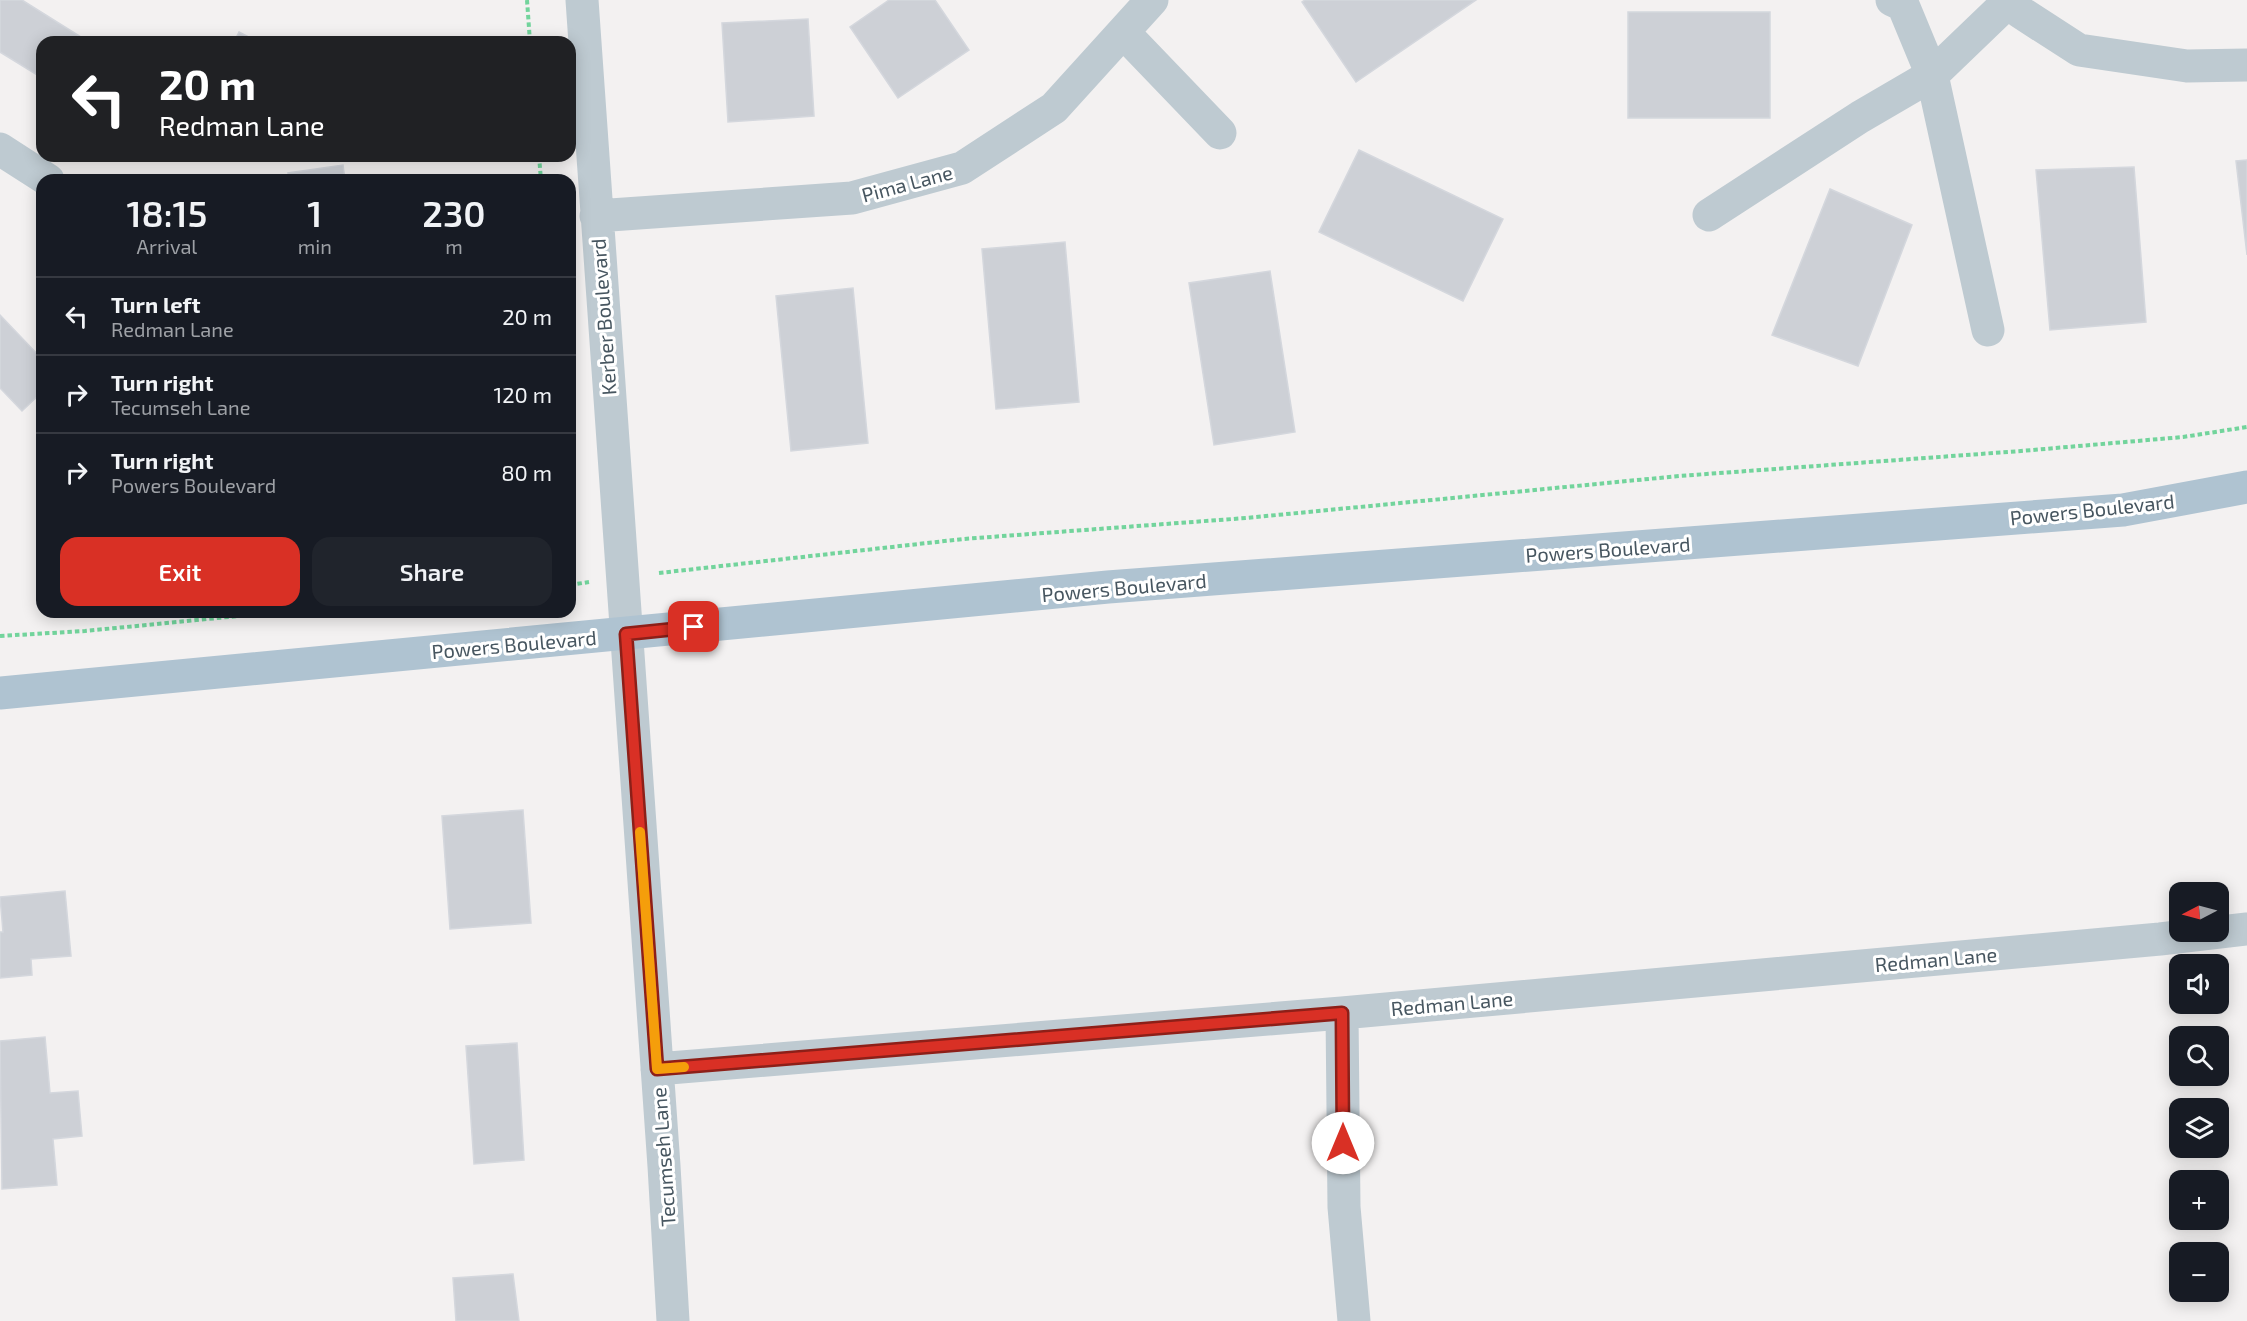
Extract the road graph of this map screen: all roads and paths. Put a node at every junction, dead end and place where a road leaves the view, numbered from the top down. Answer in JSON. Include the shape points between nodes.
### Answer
{"nodes":[{"id":1,"x":527,"y":0,"type":"edge"},
{"id":2,"x":582,"y":0,"type":"edge"},
{"id":3,"x":1152,"y":0,"type":"edge"},
{"id":4,"x":1892,"y":0,"type":"edge"},
{"id":5,"x":2010,"y":0,"type":"edge"},
{"id":6,"x":1123,"y":32,"type":"junction"},
{"id":7,"x":530,"y":36,"type":"edge"},
{"id":8,"x":2247,"y":65,"type":"edge"},
{"id":9,"x":1932,"y":75,"type":"junction"},
{"id":10,"x":1220,"y":133,"type":"dead end"},
{"id":11,"x":0,"y":149,"type":"edge"},
{"id":12,"x":39,"y":174,"type":"edge"},
{"id":13,"x":1709,"y":215,"type":"dead end"},
{"id":14,"x":596,"y":216,"type":"junction"},
{"id":15,"x":1988,"y":330,"type":"dead end"},
{"id":16,"x":2247,"y":427,"type":"edge"},
{"id":17,"x":2247,"y":487,"type":"edge"},
{"id":18,"x":621,"y":577,"type":"junction"},
{"id":19,"x":576,"y":584,"type":"edge"},
{"id":20,"x":218,"y":618,"type":"edge"},
{"id":21,"x":626,"y":634,"type":"junction"},
{"id":22,"x":0,"y":636,"type":"edge"},
{"id":23,"x":0,"y":693,"type":"edge"},
{"id":24,"x":2247,"y":929,"type":"edge"},
{"id":25,"x":1342,"y":1013,"type":"junction"},
{"id":26,"x":657,"y":1069,"type":"junction"},
{"id":27,"x":673,"y":1321,"type":"edge"},
{"id":28,"x":1354,"y":1321,"type":"edge"}],
"edges":[{"from":1,"to":7,"type":"path"},
{"from":2,"to":14,"type":"street","name":"Kerber Boulevard"},
{"from":3,"to":6,"type":"street","name":"Pima Lane"},
{"from":4,"to":9,"type":"street","via":[[1903,5]]},
{"from":5,"to":8,"type":"street","via":[[2020,12],[2079,50],[2187,66]]},
{"from":5,"to":9,"type":"street"},
{"from":6,"to":10,"type":"street"},
{"from":6,"to":14,"type":"street","name":"Pima Lane","via":[[1053,108],[962,168],[852,198]]},
{"from":9,"to":13,"type":"street"},
{"from":9,"to":15,"type":"street"},
{"from":11,"to":12,"type":"street"},
{"from":14,"to":18,"type":"street","name":"Kerber Boulevard"},
{"from":16,"to":18,"type":"path","via":[[2183,437],[1679,476],[1246,519],[963,539]]},
{"from":17,"to":21,"type":"main road","name":"Powers Boulevard","via":[[2122,510],[1108,587]]},
{"from":18,"to":19,"type":"path"},
{"from":18,"to":21,"type":"street","name":"Kerber Boulevard"},
{"from":20,"to":22,"type":"path"},
{"from":21,"to":23,"type":"main road","name":"Powers Boulevard"},
{"from":21,"to":26,"type":"street","name":"Tecumseh Lane"},
{"from":24,"to":25,"type":"street","name":"Redman Lane"},
{"from":25,"to":26,"type":"street","name":"Redman Lane"},
{"from":25,"to":28,"type":"street","via":[[1344,1207]]},
{"from":26,"to":27,"type":"street","name":"Tecumseh Lane"}]}
